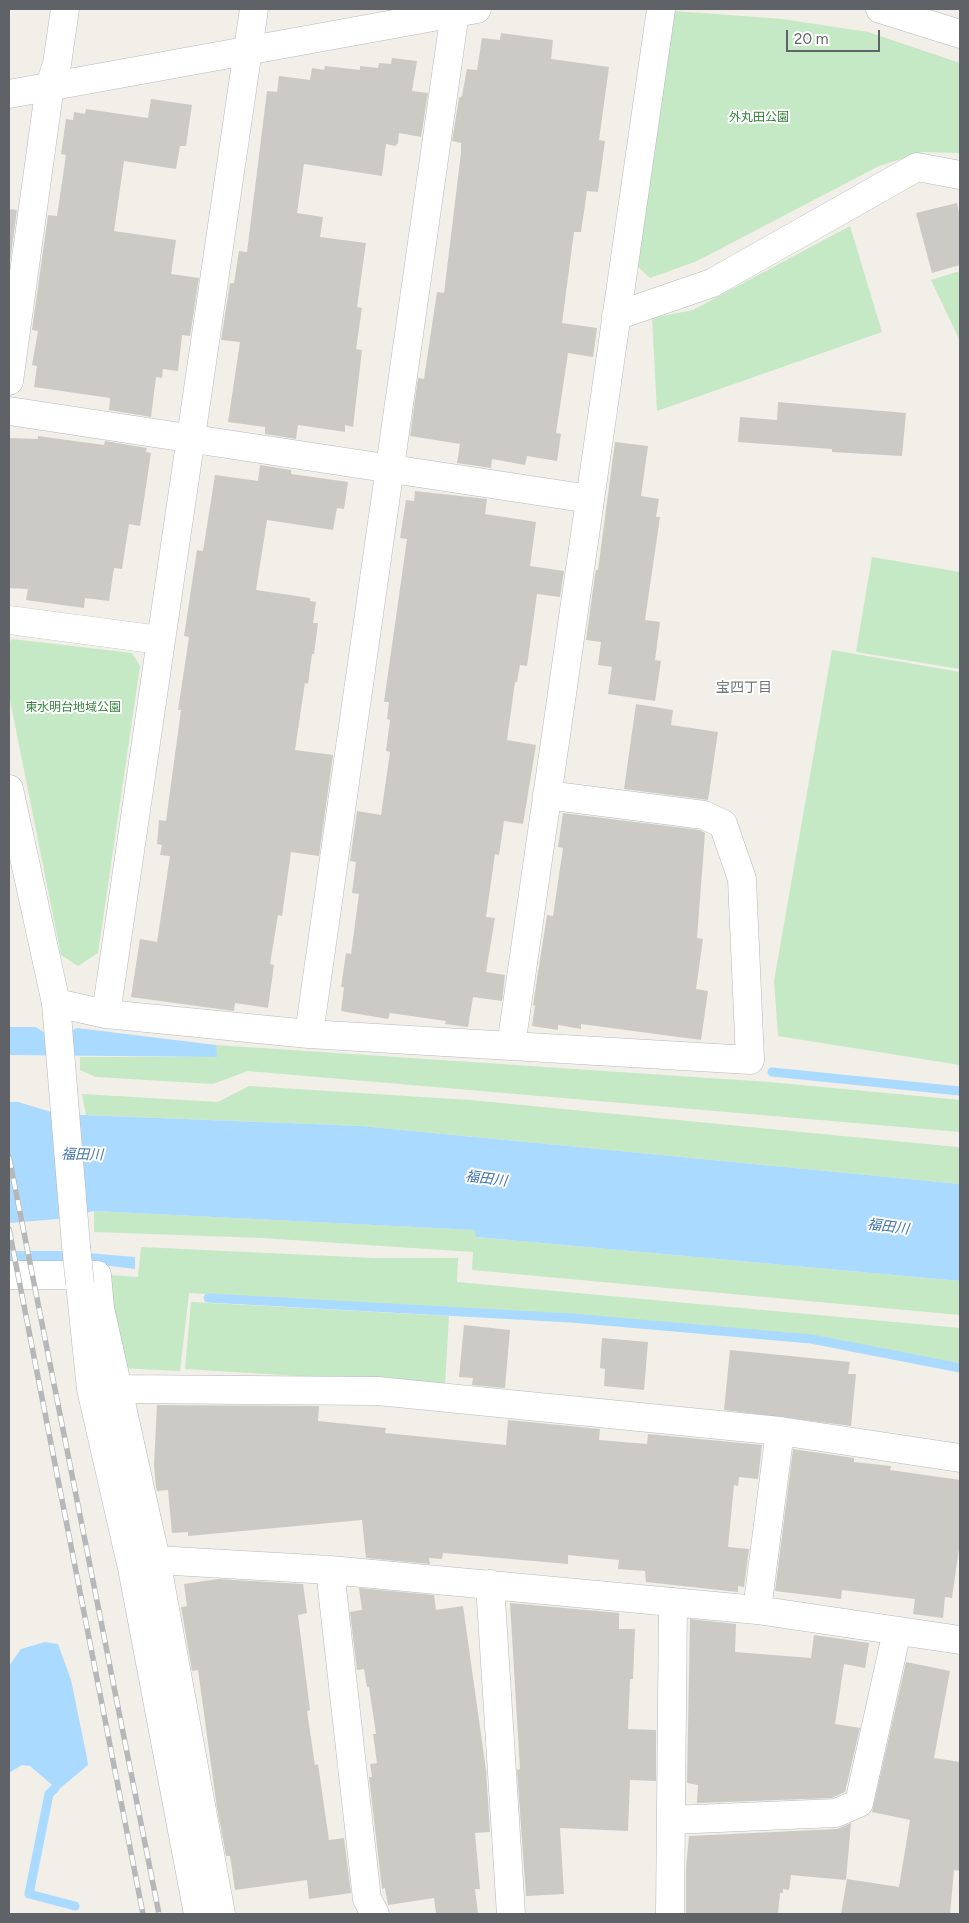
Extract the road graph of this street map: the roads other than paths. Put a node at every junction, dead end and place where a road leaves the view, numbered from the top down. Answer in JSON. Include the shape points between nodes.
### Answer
{"nodes":[{"id":1,"x":65,"y":9,"type":"edge"},
{"id":2,"x":254,"y":9,"type":"edge"},
{"id":3,"x":661,"y":9,"type":"edge"},
{"id":4,"x":880,"y":9,"type":"edge"},
{"id":5,"x":464,"y":10,"type":"edge"},
{"id":6,"x":960,"y":34,"type":"edge"},
{"id":7,"x":248,"y":50,"type":"junction"},
{"id":8,"x":50,"y":86,"type":"junction"},
{"id":9,"x":9,"y":94,"type":"edge"},
{"id":10,"x":960,"y":175,"type":"edge"},
{"id":11,"x":616,"y":316,"type":"junction"},
{"id":12,"x":9,"y":381,"type":"edge"},
{"id":13,"x":9,"y":411,"type":"edge"},
{"id":14,"x":189,"y":440,"type":"junction"},
{"id":15,"x":389,"y":469,"type":"junction"},
{"id":16,"x":590,"y":499,"type":"junction"},
{"id":17,"x":9,"y":620,"type":"edge"},
{"id":18,"x":160,"y":640,"type":"junction"},
{"id":19,"x":9,"y":788,"type":"edge"},
{"id":20,"x":547,"y":795,"type":"junction"},
{"id":21,"x":106,"y":1014,"type":"junction"},
{"id":22,"x":57,"y":1015,"type":"junction"},
{"id":23,"x":308,"y":1034,"type":"junction"},
{"id":24,"x":511,"y":1046,"type":"junction"},
{"id":25,"x":9,"y":1275,"type":"edge"},
{"id":26,"x":119,"y":1389,"type":"junction"},
{"id":27,"x":780,"y":1431,"type":"junction"},
{"id":28,"x":960,"y":1458,"type":"edge"},
{"id":29,"x":156,"y":1560,"type":"junction"},
{"id":30,"x":330,"y":1570,"type":"junction"},
{"id":31,"x":490,"y":1584,"type":"junction"},
{"id":32,"x":673,"y":1602,"type":"junction"},
{"id":33,"x":757,"y":1610,"type":"junction"},
{"id":34,"x":897,"y":1631,"type":"junction"},
{"id":35,"x":960,"y":1640,"type":"edge"},
{"id":36,"x":671,"y":1820,"type":"junction"},
{"id":37,"x":198,"y":1914,"type":"edge"},
{"id":38,"x":221,"y":1914,"type":"edge"},
{"id":39,"x":374,"y":1914,"type":"edge"},
{"id":40,"x":511,"y":1914,"type":"edge"},
{"id":41,"x":670,"y":1914,"type":"edge"}],
"edges":[{"from":1,"to":8,"type":"street","via":[[57,64]]},
{"from":2,"to":7,"type":"street"},
{"from":3,"to":11,"type":"street"},
{"from":4,"to":6,"type":"street"},
{"from":5,"to":7,"type":"street"},
{"from":5,"to":15,"type":"street"},
{"from":7,"to":8,"type":"street"},
{"from":7,"to":14,"type":"street"},
{"from":8,"to":9,"type":"street"},
{"from":8,"to":12,"type":"street"},
{"from":10,"to":11,"type":"street","via":[[917,167],[712,283]]},
{"from":11,"to":16,"type":"street"},
{"from":13,"to":14,"type":"street"},
{"from":14,"to":15,"type":"street"},
{"from":14,"to":18,"type":"street"},
{"from":15,"to":16,"type":"street"},
{"from":15,"to":23,"type":"street"},
{"from":16,"to":20,"type":"street"},
{"from":17,"to":18,"type":"street"},
{"from":18,"to":21,"type":"street"},
{"from":19,"to":22,"type":"street"},
{"from":20,"to":24,"type":"street"},
{"from":20,"to":24,"type":"street","via":[[704,814],[723,824],[742,879],[750,1060]]},
{"from":21,"to":22,"type":"street"},
{"from":21,"to":23,"type":"street"},
{"from":22,"to":37,"type":"street","bridge":true,"via":[[91,1389],[132,1568]]},
{"from":23,"to":24,"type":"street"},
{"from":25,"to":26,"type":"street","via":[[97,1275],[100,1308]]},
{"from":26,"to":27,"type":"street","via":[[378,1391]]},
{"from":26,"to":29,"type":"street"},
{"from":27,"to":28,"type":"street"},
{"from":27,"to":33,"type":"street"},
{"from":29,"to":30,"type":"street"},
{"from":29,"to":38,"type":"street"},
{"from":30,"to":31,"type":"street"},
{"from":30,"to":39,"type":"street","via":[[367,1899]]},
{"from":31,"to":32,"type":"street"},
{"from":31,"to":40,"type":"street"},
{"from":32,"to":33,"type":"street"},
{"from":32,"to":36,"type":"street"},
{"from":33,"to":34,"type":"street"},
{"from":34,"to":35,"type":"street"},
{"from":34,"to":36,"type":"street","via":[[859,1802],[836,1813]]},
{"from":36,"to":41,"type":"street"}]}
